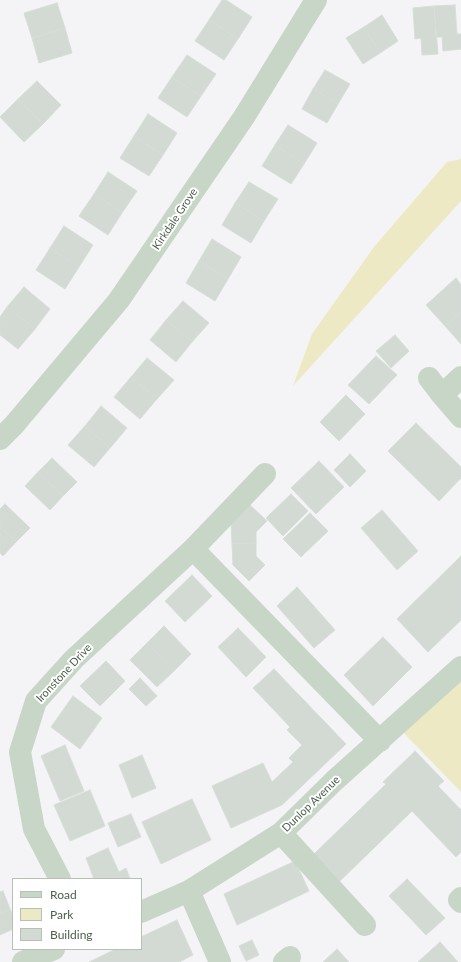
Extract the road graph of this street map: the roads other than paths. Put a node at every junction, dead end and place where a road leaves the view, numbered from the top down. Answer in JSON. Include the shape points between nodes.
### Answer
{"nodes":[{"id":1,"x":316,"y":0,"type":"edge"},
{"id":2,"x":461,"y":377,"type":"edge"},
{"id":3,"x":429,"y":378,"type":"dead end"},
{"id":4,"x":442,"y":395,"type":"junction"},
{"id":5,"x":461,"y":417,"type":"edge"},
{"id":6,"x":5,"y":427,"type":"edge"},
{"id":7,"x":265,"y":474,"type":"dead end"},
{"id":8,"x":193,"y":549,"type":"junction"},
{"id":9,"x":461,"y":667,"type":"edge"},
{"id":10,"x":380,"y":741,"type":"junction"},
{"id":11,"x":281,"y":833,"type":"junction"},
{"id":12,"x":59,"y":878,"type":"edge"},
{"id":13,"x":189,"y":891,"type":"junction"},
{"id":14,"x":461,"y":898,"type":"edge"},
{"id":15,"x":461,"y":902,"type":"edge"},
{"id":16,"x":142,"y":912,"type":"edge"},
{"id":17,"x":365,"y":925,"type":"dead end"},
{"id":18,"x":52,"y":950,"type":"edge"},
{"id":19,"x":23,"y":962,"type":"edge"},
{"id":20,"x":220,"y":962,"type":"edge"}],
"edges":[{"from":1,"to":6,"type":"street","name":"Kirkdale Grove","via":[[244,118],[119,300]]},
{"from":2,"to":4,"type":"street"},
{"from":3,"to":4,"type":"street"},
{"from":4,"to":5,"type":"street"},
{"from":7,"to":8,"type":"street","name":"Ironstone Drive"},
{"from":8,"to":10,"type":"street"},
{"from":8,"to":12,"type":"street","name":"Ironstone Drive","via":[[74,659],[36,701],[20,752],[34,829]]},
{"from":9,"to":10,"type":"street","name":"Dunlop Avenue"},
{"from":10,"to":11,"type":"street","name":"Dunlop Avenue","via":[[334,781]]},
{"from":11,"to":13,"type":"street","name":"Dunlop Avenue"},
{"from":11,"to":17,"type":"street"},
{"from":13,"to":16,"type":"street","name":"Dunlop Avenue"},
{"from":13,"to":20,"type":"street"},
{"from":14,"to":15,"type":"street"},
{"from":18,"to":19,"type":"street"}]}
